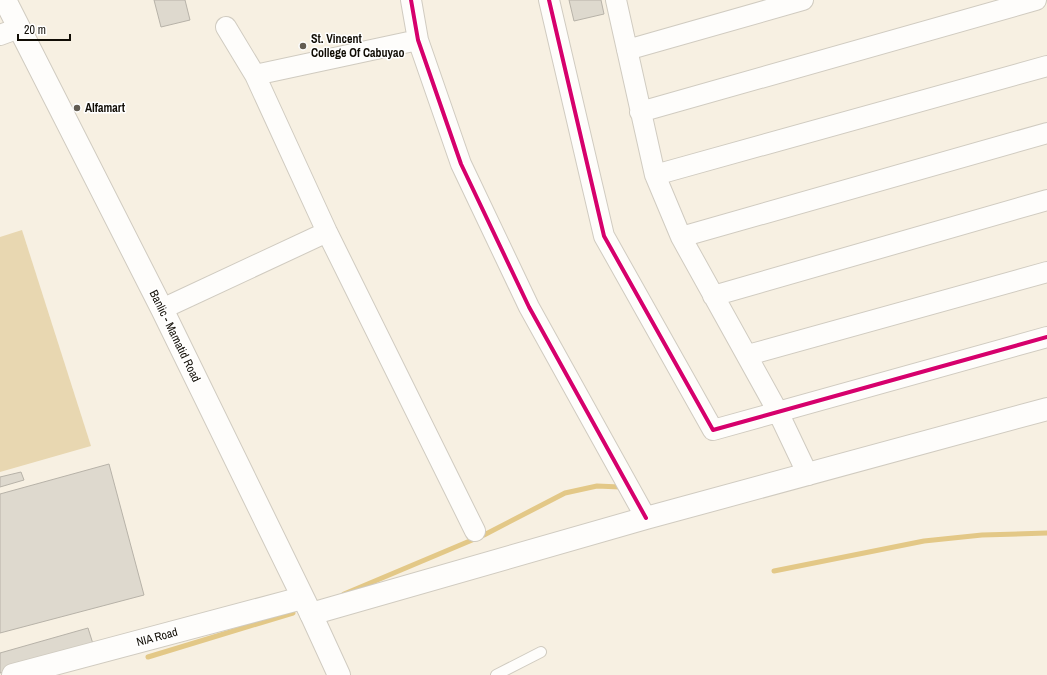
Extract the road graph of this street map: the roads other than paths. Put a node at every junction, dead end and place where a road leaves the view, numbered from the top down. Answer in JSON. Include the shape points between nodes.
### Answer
{"nodes":[{"id":1,"x":6,"y":0,"type":"edge"},
{"id":2,"x":411,"y":0,"type":"edge"},
{"id":3,"x":550,"y":0,"type":"edge"},
{"id":4,"x":616,"y":0,"type":"edge"},
{"id":5,"x":803,"y":0,"type":"edge"},
{"id":6,"x":1036,"y":0,"type":"edge"},
{"id":7,"x":226,"y":27,"type":"dead end"},
{"id":8,"x":10,"y":32,"type":"edge"},
{"id":9,"x":418,"y":40,"type":"junction"},
{"id":10,"x":627,"y":50,"type":"junction"},
{"id":11,"x":1047,"y":66,"type":"edge"},
{"id":12,"x":255,"y":75,"type":"junction"},
{"id":13,"x":640,"y":112,"type":"junction"},
{"id":14,"x":1047,"y":133,"type":"edge"},
{"id":15,"x":655,"y":174,"type":"junction"},
{"id":16,"x":1047,"y":200,"type":"edge"},
{"id":17,"x":327,"y":232,"type":"junction"},
{"id":18,"x":681,"y":237,"type":"junction"},
{"id":19,"x":1047,"y":272,"type":"edge"},
{"id":20,"x":713,"y":296,"type":"junction"},
{"id":21,"x":162,"y":309,"type":"junction"},
{"id":22,"x":1047,"y":337,"type":"edge"},
{"id":23,"x":748,"y":355,"type":"junction"},
{"id":24,"x":1047,"y":409,"type":"edge"},
{"id":25,"x":778,"y":412,"type":"junction"},
{"id":26,"x":808,"y":475,"type":"junction"},
{"id":27,"x":646,"y":518,"type":"junction"},
{"id":28,"x":475,"y":531,"type":"dead end"},
{"id":29,"x":306,"y":606,"type":"junction"},
{"id":30,"x":541,"y":652,"type":"dead end"},
{"id":31,"x":13,"y":675,"type":"edge"},
{"id":32,"x":338,"y":675,"type":"edge"},
{"id":33,"x":496,"y":675,"type":"edge"}],
"edges":[{"from":1,"to":8,"type":"street","name":"Banlic - Mamatid Road"},
{"from":2,"to":9,"type":"street"},
{"from":3,"to":25,"type":"street","via":[[604,236],[713,430]]},
{"from":4,"to":10,"type":"street"},
{"from":5,"to":10,"type":"street"},
{"from":6,"to":13,"type":"street"},
{"from":7,"to":12,"type":"street"},
{"from":8,"to":21,"type":"street","name":"Banlic - Mamatid Road"},
{"from":9,"to":12,"type":"street"},
{"from":9,"to":27,"type":"street","via":[[460,164],[529,307]]},
{"from":10,"to":13,"type":"street"},
{"from":11,"to":15,"type":"street"},
{"from":12,"to":17,"type":"street"},
{"from":13,"to":15,"type":"street"},
{"from":14,"to":18,"type":"street"},
{"from":15,"to":18,"type":"street"},
{"from":16,"to":20,"type":"street"},
{"from":17,"to":21,"type":"street"},
{"from":17,"to":28,"type":"street"},
{"from":18,"to":20,"type":"street"},
{"from":19,"to":23,"type":"street"},
{"from":20,"to":23,"type":"street"},
{"from":21,"to":29,"type":"street","name":"Banlic - Mamatid Road"},
{"from":22,"to":25,"type":"street"},
{"from":23,"to":25,"type":"street"},
{"from":24,"to":26,"type":"street","name":"NIA Road"},
{"from":25,"to":26,"type":"street"},
{"from":26,"to":27,"type":"street","name":"NIA Road"},
{"from":27,"to":29,"type":"street","name":"NIA Road"},
{"from":29,"to":31,"type":"street","name":"NIA Road"},
{"from":29,"to":32,"type":"street","name":"Banlic - Mamatid Road"},
{"from":30,"to":33,"type":"lane"}]}
